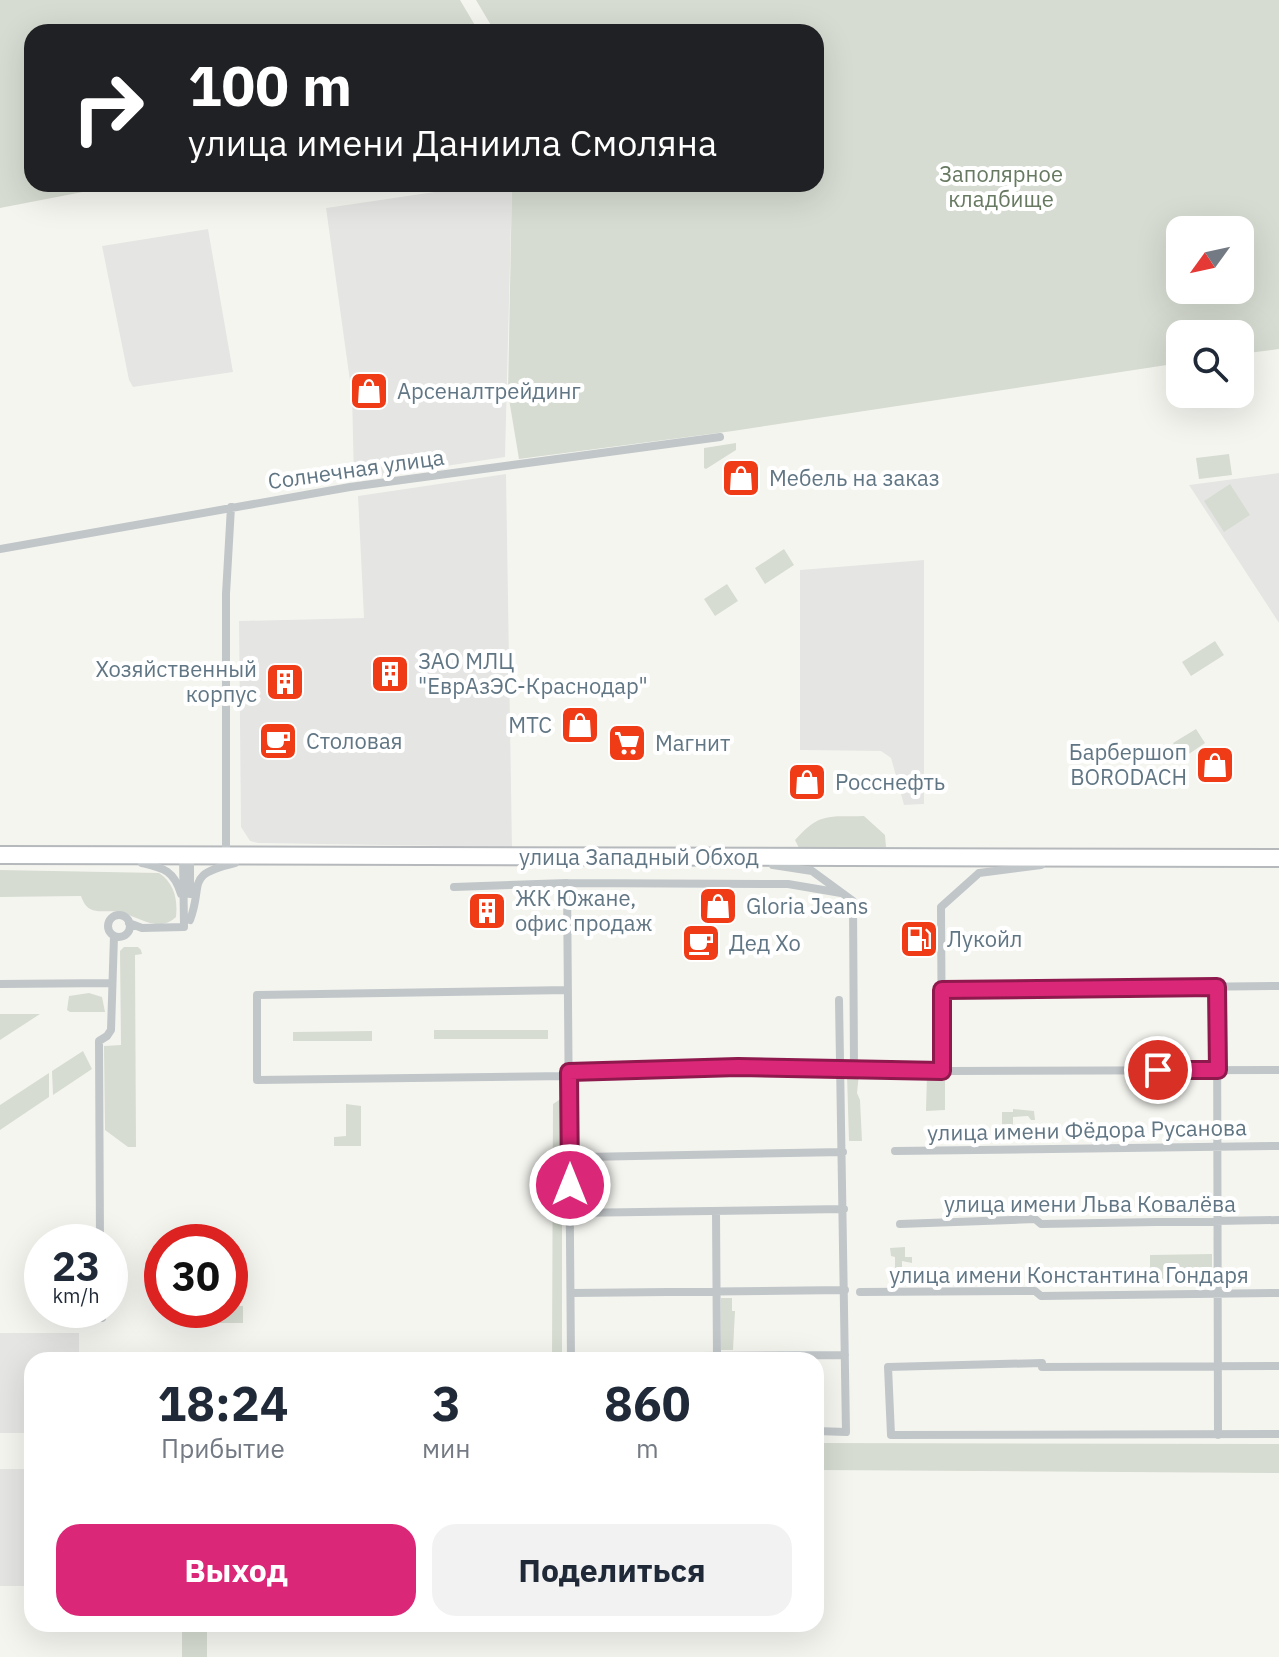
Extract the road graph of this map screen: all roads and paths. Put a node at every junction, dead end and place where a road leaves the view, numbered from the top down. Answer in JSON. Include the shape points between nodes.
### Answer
{"nodes":[{"id":1,"x":720,"y":437,"type":"dead end"},
{"id":2,"x":231,"y":507,"type":"junction"},
{"id":3,"x":0,"y":549,"type":"edge"},
{"id":4,"x":225,"y":833,"type":"junction"},
{"id":5,"x":252,"y":854,"type":"junction"},
{"id":6,"x":0,"y":855,"type":"edge"},
{"id":7,"x":189,"y":858,"type":"junction"},
{"id":8,"x":1279,"y":858,"type":"edge"},
{"id":9,"x":229,"y":860,"type":"junction"},
{"id":10,"x":0,"y":863,"type":"edge"},
{"id":11,"x":142,"y":863,"type":"junction"},
{"id":12,"x":773,"y":865,"type":"junction"},
{"id":13,"x":1041,"y":865,"type":"junction"},
{"id":14,"x":1279,"y":866,"type":"edge"},
{"id":15,"x":567,"y":883,"type":"junction"},
{"id":16,"x":454,"y":887,"type":"dead end"},
{"id":17,"x":842,"y":893,"type":"junction"},
{"id":18,"x":183,"y":899,"type":"junction"},
{"id":19,"x":129,"y":923,"type":"junction"},
{"id":20,"x":187,"y":924,"type":"junction"},
{"id":21,"x":114,"y":936,"type":"junction"},
{"id":22,"x":112,"y":983,"type":"junction"},
{"id":23,"x":0,"y":984,"type":"edge"},
{"id":24,"x":1279,"y":986,"type":"edge"},
{"id":25,"x":1217,"y":987,"type":"junction"},
{"id":26,"x":568,"y":990,"type":"junction"},
{"id":27,"x":942,"y":990,"type":"junction"},
{"id":28,"x":839,"y":1000,"type":"dead end"},
{"id":29,"x":854,"y":1068,"type":"junction"},
{"id":30,"x":842,"y":1069,"type":"junction"},
{"id":31,"x":1218,"y":1070,"type":"junction"},
{"id":32,"x":1279,"y":1070,"type":"edge"},
{"id":33,"x":951,"y":1071,"type":"dead end"},
{"id":34,"x":569,"y":1074,"type":"junction"},
{"id":35,"x":1218,"y":1146,"type":"junction"},
{"id":36,"x":1279,"y":1146,"type":"edge"},
{"id":37,"x":895,"y":1151,"type":"dead end"},
{"id":38,"x":843,"y":1152,"type":"junction"},
{"id":39,"x":584,"y":1157,"type":"dead end"},
{"id":40,"x":844,"y":1209,"type":"junction"},
{"id":41,"x":716,"y":1211,"type":"junction"},
{"id":42,"x":570,"y":1213,"type":"junction"},
{"id":43,"x":1279,"y":1220,"type":"edge"},
{"id":44,"x":1218,"y":1221,"type":"junction"},
{"id":45,"x":100,"y":1224,"type":"edge"},
{"id":46,"x":900,"y":1224,"type":"dead end"},
{"id":47,"x":845,"y":1290,"type":"junction"},
{"id":48,"x":717,"y":1291,"type":"junction"},
{"id":49,"x":860,"y":1292,"type":"dead end"},
{"id":50,"x":571,"y":1293,"type":"junction"},
{"id":51,"x":1218,"y":1293,"type":"junction"},
{"id":52,"x":1279,"y":1293,"type":"edge"},
{"id":53,"x":571,"y":1352,"type":"edge"},
{"id":54,"x":717,"y":1352,"type":"edge"},
{"id":55,"x":824,"y":1355,"type":"edge"},
{"id":56,"x":845,"y":1355,"type":"junction"},
{"id":57,"x":1279,"y":1366,"type":"edge"},
{"id":58,"x":1218,"y":1367,"type":"junction"},
{"id":59,"x":824,"y":1431,"type":"edge"},
{"id":60,"x":1279,"y":1434,"type":"edge"},
{"id":61,"x":1218,"y":1435,"type":"junction"}],
"edges":[{"from":1,"to":2,"type":"street","name":"Солнечная улица"},
{"from":2,"to":3,"type":"street","name":"Солнечная улица"},
{"from":2,"to":4,"type":"street"},
{"from":4,"to":5,"type":"street","via":[[239,849]]},
{"from":4,"to":7,"type":"street","via":[[214,847]]},
{"from":4,"to":9,"type":"street"},
{"from":5,"to":8,"type":"highway","name":"улица Западный Обход"},
{"from":5,"to":9,"type":"highway","name":"улица Западный Обход"},
{"from":6,"to":7,"type":"highway","name":"улица Западный Обход"},
{"from":7,"to":9,"type":"highway","name":"улица Западный Обход"},
{"from":7,"to":11,"type":"highway","name":"улица Западный Обход"},
{"from":7,"to":18,"type":"street"},
{"from":7,"to":20,"type":"street"},
{"from":9,"to":12,"type":"highway","name":"улица Западный Обход"},
{"from":9,"to":20,"type":"street","via":[[200,878]]},
{"from":10,"to":11,"type":"highway","name":"улица Западный Обход"},
{"from":11,"to":18,"type":"street","via":[[165,869]]},
{"from":12,"to":13,"type":"highway","name":"улица Западный Обход"},
{"from":12,"to":17,"type":"street","via":[[812,871]]},
{"from":13,"to":14,"type":"highway","name":"улица Западный Обход"},
{"from":13,"to":27,"type":"street","via":[[979,873],[941,907]]},
{"from":15,"to":16,"type":"street"},
{"from":15,"to":17,"type":"street","via":[[788,884]]},
{"from":15,"to":26,"type":"street"},
{"from":17,"to":29,"type":"street","via":[[853,901]]},
{"from":18,"to":20,"type":"street"},
{"from":19,"to":20,"type":"street","via":[[142,928]]},
{"from":19,"to":21,"type":"street","via":[[124,935]]},
{"from":19,"to":21,"type":"street","via":[[122,916],[113,917],[108,927]]},
{"from":21,"to":22,"type":"street"},
{"from":22,"to":23,"type":"street"},
{"from":22,"to":45,"type":"street","via":[[111,1030],[99,1041]]},
{"from":24,"to":25,"type":"street"},
{"from":25,"to":27,"type":"street"},
{"from":25,"to":31,"type":"street"},
{"from":26,"to":34,"type":"street"},
{"from":26,"to":34,"type":"street","via":[[257,995],[257,1080]]},
{"from":27,"to":29,"type":"street","via":[[942,1071]]},
{"from":28,"to":30,"type":"street"},
{"from":29,"to":30,"type":"street"},
{"from":30,"to":34,"type":"street"},
{"from":30,"to":38,"type":"street"},
{"from":31,"to":32,"type":"street"},
{"from":31,"to":33,"type":"street"},
{"from":31,"to":35,"type":"street"},
{"from":34,"to":42,"type":"street"},
{"from":35,"to":36,"type":"street","name":"улица имени Фёдора Русанова"},
{"from":35,"to":37,"type":"street","name":"улица имени Фёдора Русанова"},
{"from":35,"to":44,"type":"street"},
{"from":38,"to":39,"type":"street"},
{"from":38,"to":40,"type":"street"},
{"from":40,"to":41,"type":"street"},
{"from":40,"to":47,"type":"street"},
{"from":41,"to":42,"type":"street"},
{"from":41,"to":48,"type":"street"},
{"from":42,"to":50,"type":"street"},
{"from":43,"to":44,"type":"street","name":"улица имени Льва Ковалёва"},
{"from":44,"to":46,"type":"street","name":"улица имени Льва Ковалёва"},
{"from":44,"to":51,"type":"street"},
{"from":47,"to":48,"type":"street"},
{"from":47,"to":56,"type":"street"},
{"from":48,"to":50,"type":"street"},
{"from":48,"to":54,"type":"street"},
{"from":49,"to":51,"type":"street","name":"улица имени Константина Гондаря"},
{"from":50,"to":53,"type":"street"},
{"from":51,"to":52,"type":"street","name":"улица имени Константина Гондаря"},
{"from":51,"to":58,"type":"street"},
{"from":55,"to":56,"type":"street"},
{"from":56,"to":59,"type":"street","via":[[846,1432]]},
{"from":57,"to":58,"type":"street"},
{"from":58,"to":61,"type":"street"},
{"from":58,"to":61,"type":"street","via":[[888,1367],[891,1435]]},
{"from":60,"to":61,"type":"street"}]}
